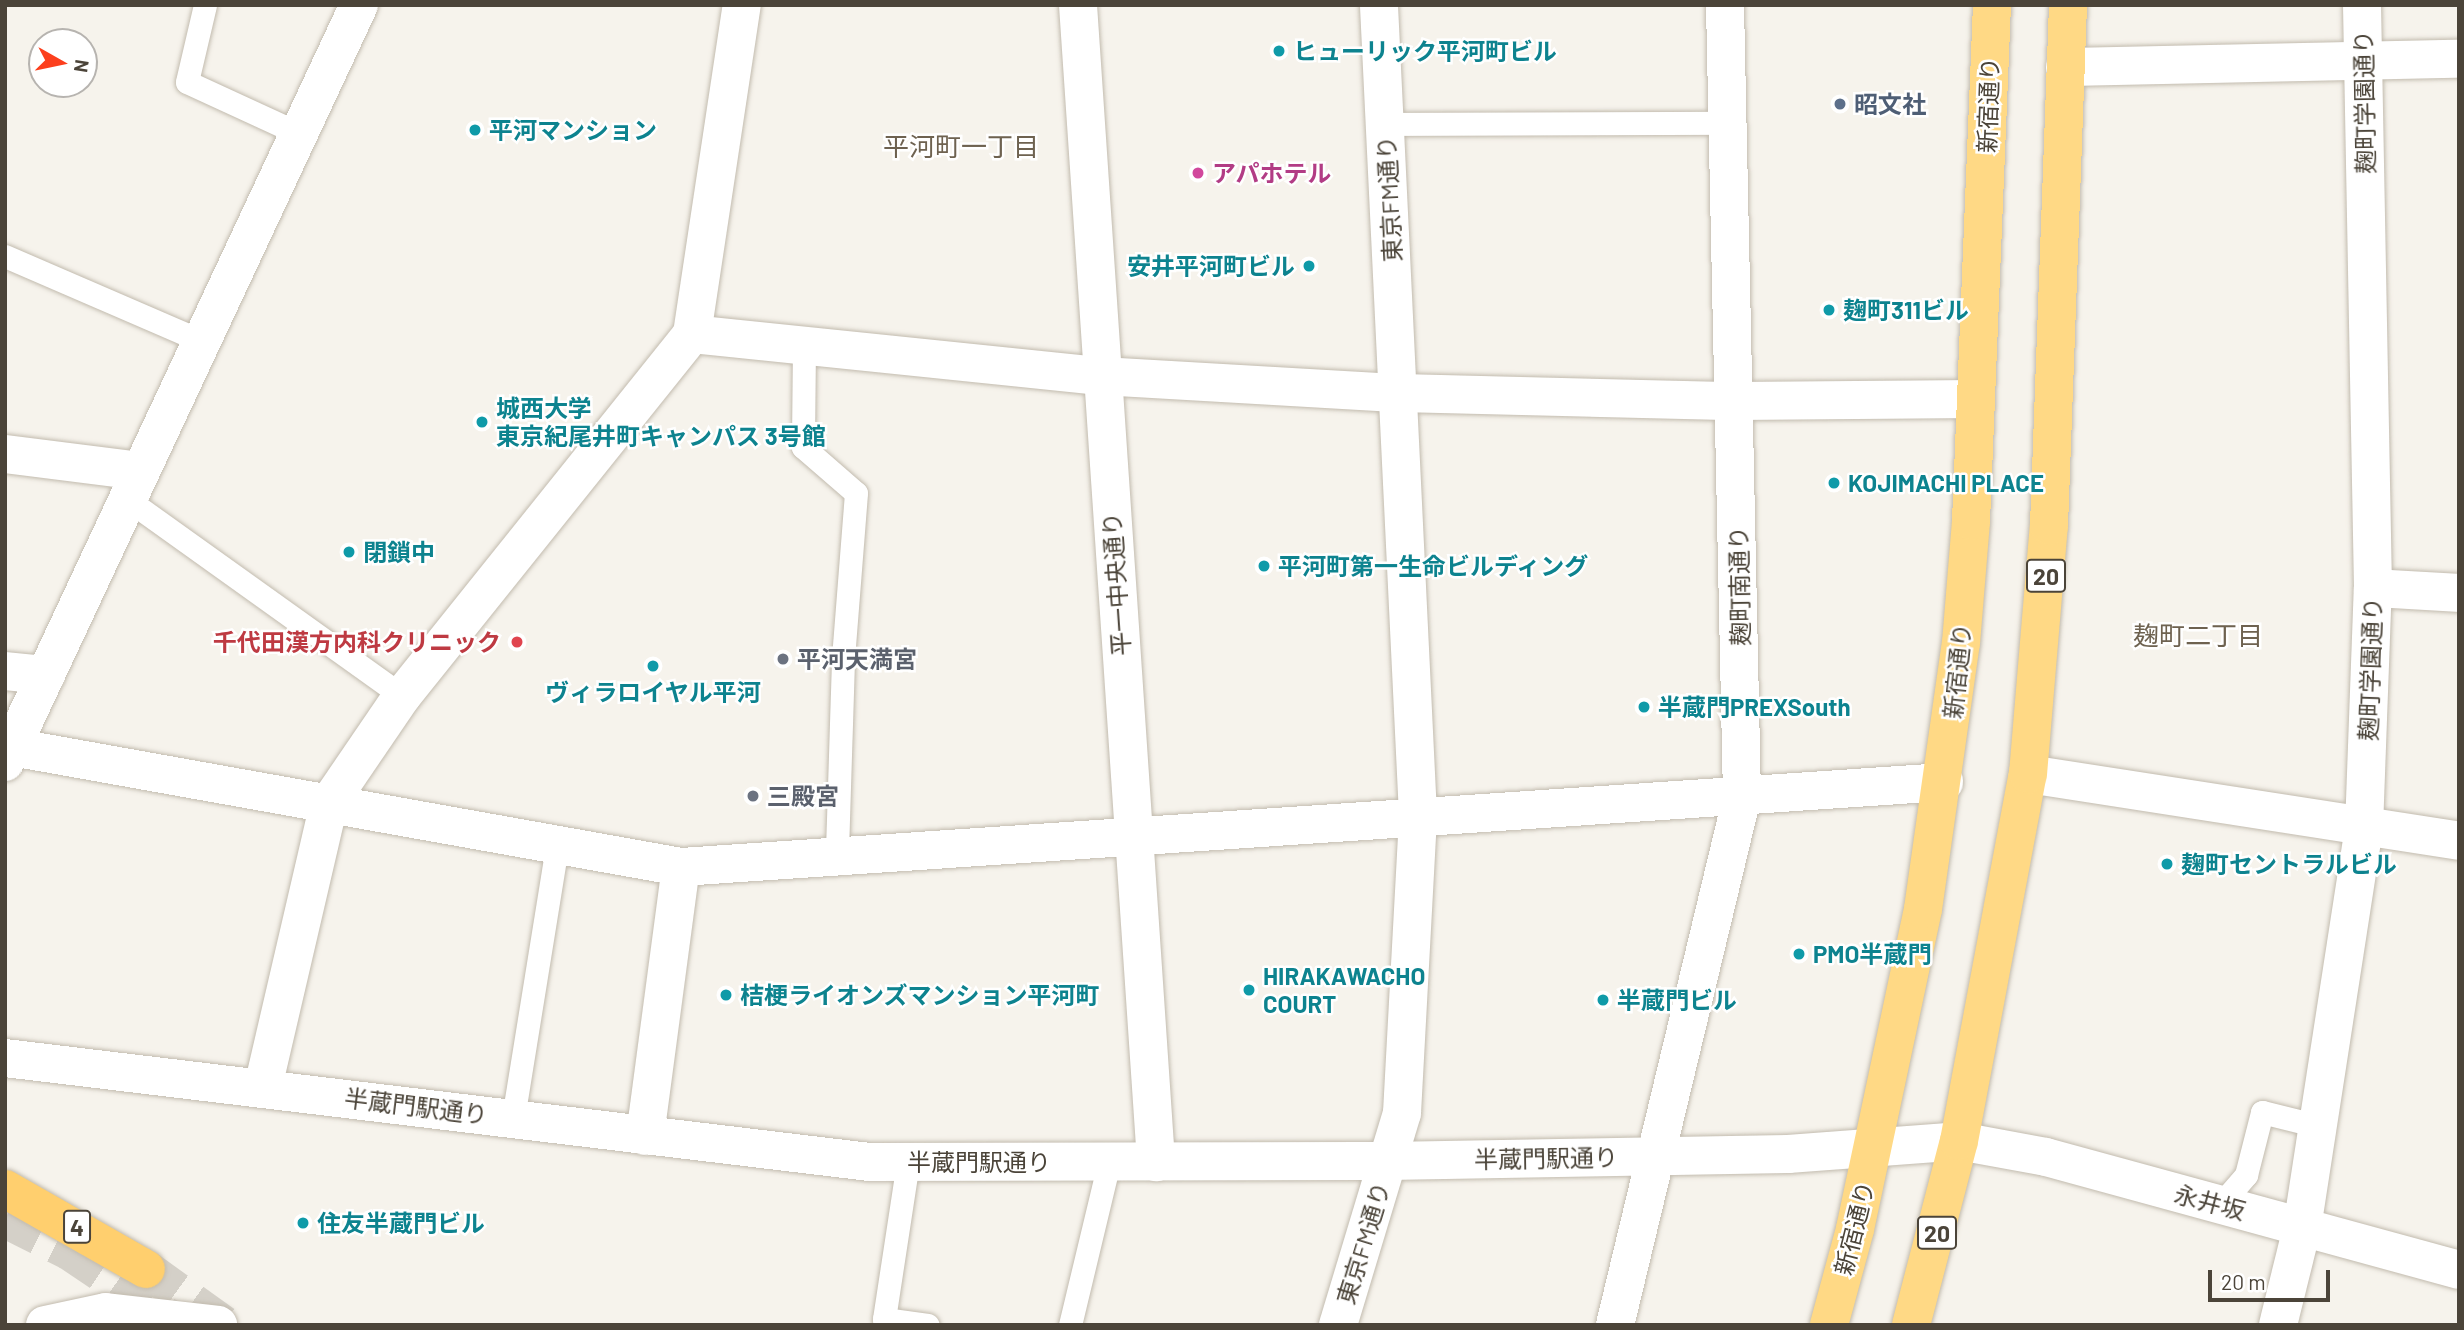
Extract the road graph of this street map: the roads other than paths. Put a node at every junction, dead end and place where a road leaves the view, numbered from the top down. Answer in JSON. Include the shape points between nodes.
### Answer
{"nodes":[{"id":1,"x":205,"y":5,"type":"edge"},
{"id":2,"x":359,"y":5,"type":"edge"},
{"id":3,"x":742,"y":5,"type":"edge"},
{"id":4,"x":1078,"y":5,"type":"edge"},
{"id":5,"x":1379,"y":5,"type":"edge"},
{"id":6,"x":1725,"y":5,"type":"edge"},
{"id":7,"x":1992,"y":5,"type":"edge"},
{"id":8,"x":2068,"y":5,"type":"edge"},
{"id":9,"x":2362,"y":5,"type":"edge"},
{"id":10,"x":2459,"y":59,"type":"edge"},
{"id":11,"x":2363,"y":62,"type":"junction"},
{"id":12,"x":2065,"y":67,"type":"junction"},
{"id":13,"x":1727,"y":123,"type":"junction"},
{"id":14,"x":1384,"y":124,"type":"junction"},
{"id":15,"x":298,"y":133,"type":"junction"},
{"id":16,"x":5,"y":256,"type":"edge"},
{"id":17,"x":692,"y":334,"type":"junction"},
{"id":18,"x":201,"y":341,"type":"junction"},
{"id":19,"x":804,"y":346,"type":"junction"},
{"id":20,"x":1101,"y":376,"type":"junction"},
{"id":21,"x":1400,"y":393,"type":"junction"},
{"id":22,"x":1976,"y":399,"type":"junction"},
{"id":23,"x":1736,"y":401,"type":"junction"},
{"id":24,"x":5,"y":454,"type":"edge"},
{"id":25,"x":134,"y":485,"type":"junction"},
{"id":26,"x":2373,"y":589,"type":"junction"},
{"id":27,"x":2459,"y":593,"type":"edge"},
{"id":28,"x":5,"y":671,"type":"edge"},
{"id":29,"x":46,"y":675,"type":"junction"},
{"id":30,"x":402,"y":696,"type":"junction"},
{"id":31,"x":9,"y":755,"type":"edge"},
{"id":32,"x":2028,"y":774,"type":"junction"},
{"id":33,"x":1944,"y":782,"type":"junction"},
{"id":34,"x":1742,"y":797,"type":"junction"},
{"id":35,"x":329,"y":803,"type":"junction"},
{"id":36,"x":1418,"y":814,"type":"junction"},
{"id":37,"x":2364,"y":828,"type":"junction"},
{"id":38,"x":1134,"y":834,"type":"junction"},
{"id":39,"x":2459,"y":841,"type":"edge"},
{"id":40,"x":557,"y":845,"type":"junction"},
{"id":41,"x":837,"y":856,"type":"junction"},
{"id":42,"x":681,"y":867,"type":"junction"},
{"id":43,"x":5,"y":1058,"type":"edge"},
{"id":44,"x":263,"y":1087,"type":"junction"},
{"id":45,"x":513,"y":1118,"type":"junction"},
{"id":46,"x":2318,"y":1126,"type":"junction"},
{"id":47,"x":645,"y":1136,"type":"junction"},
{"id":48,"x":1959,"y":1141,"type":"junction"},
{"id":49,"x":1873,"y":1148,"type":"junction"},
{"id":50,"x":1657,"y":1156,"type":"junction"},
{"id":51,"x":1387,"y":1161,"type":"junction"},
{"id":52,"x":908,"y":1162,"type":"junction"},
{"id":53,"x":1108,"y":1162,"type":"junction"},
{"id":54,"x":1156,"y":1162,"type":"junction"},
{"id":55,"x":5,"y":1189,"type":"edge"},
{"id":56,"x":2220,"y":1205,"type":"junction"},
{"id":57,"x":2302,"y":1228,"type":"junction"},
{"id":58,"x":146,"y":1269,"type":"tunnel mouth"},
{"id":59,"x":2459,"y":1270,"type":"edge"},
{"id":60,"x":45,"y":1325,"type":"edge"},
{"id":61,"x":217,"y":1325,"type":"edge"},
{"id":62,"x":928,"y":1325,"type":"edge"},
{"id":63,"x":1070,"y":1325,"type":"edge"},
{"id":64,"x":1338,"y":1325,"type":"edge"},
{"id":65,"x":1615,"y":1325,"type":"edge"},
{"id":66,"x":1829,"y":1325,"type":"edge"},
{"id":67,"x":1911,"y":1325,"type":"edge"},
{"id":68,"x":2278,"y":1325,"type":"edge"}],
"edges":[{"from":1,"to":15,"type":"lane","via":[[187,82]]},
{"from":2,"to":15,"type":"street"},
{"from":3,"to":17,"type":"street"},
{"from":4,"to":20,"type":"street","name":"平一中央通り"},
{"from":5,"to":14,"type":"street","name":"東京FM通り"},
{"from":6,"to":13,"type":"street","name":"麹町南通り"},
{"from":7,"to":22,"type":"highway","name":"新宿通り"},
{"from":8,"to":12,"type":"highway","number":"20"},
{"from":9,"to":11,"type":"street","name":"麹町学園通り"},
{"from":10,"to":11,"type":"street"},
{"from":11,"to":12,"type":"street"},
{"from":11,"to":26,"type":"street","name":"麹町学園通り"},
{"from":12,"to":32,"type":"highway","number":"20","via":[[2049,526]]},
{"from":13,"to":14,"type":"lane"},
{"from":13,"to":23,"type":"street","name":"麹町南通り"},
{"from":14,"to":21,"type":"street","name":"東京FM通り"},
{"from":15,"to":18,"type":"street"},
{"from":16,"to":18,"type":"lane"},
{"from":17,"to":19,"type":"street"},
{"from":17,"to":30,"type":"street"},
{"from":18,"to":25,"type":"street"},
{"from":19,"to":20,"type":"street"},
{"from":19,"to":41,"type":"lane","via":[[803,447],[856,492],[843,660]]},
{"from":20,"to":21,"type":"street"},
{"from":20,"to":38,"type":"street","name":"平一中央通り"},
{"from":21,"to":23,"type":"street"},
{"from":21,"to":36,"type":"street","name":"東京FM通り"},
{"from":22,"to":23,"type":"street"},
{"from":22,"to":33,"type":"highway","name":"新宿通り","via":[[1961,643]]},
{"from":23,"to":34,"type":"street","name":"麹町南通り"},
{"from":24,"to":25,"type":"street"},
{"from":25,"to":29,"type":"street"},
{"from":25,"to":30,"type":"lane"},
{"from":26,"to":27,"type":"street"},
{"from":26,"to":37,"type":"street","name":"麹町学園通り"},
{"from":28,"to":29,"type":"street"},
{"from":29,"to":31,"type":"street"},
{"from":30,"to":35,"type":"street"},
{"from":31,"to":35,"type":"street"},
{"from":32,"to":37,"type":"street"},
{"from":32,"to":48,"type":"highway","number":"20"},
{"from":33,"to":34,"type":"street"},
{"from":33,"to":49,"type":"highway","name":"新宿通り","via":[[1923,909]]},
{"from":34,"to":36,"type":"street"},
{"from":34,"to":50,"type":"street","name":"麹町南通り"},
{"from":35,"to":40,"type":"street"},
{"from":35,"to":44,"type":"street"},
{"from":36,"to":38,"type":"street"},
{"from":36,"to":51,"type":"street","name":"東京FM通り","via":[[1402,1113]]},
{"from":37,"to":39,"type":"street"},
{"from":37,"to":46,"type":"street","name":"麹町学園通り"},
{"from":38,"to":41,"type":"street"},
{"from":38,"to":54,"type":"street","name":"平一中央通り"},
{"from":40,"to":42,"type":"street"},
{"from":40,"to":45,"type":"lane"},
{"from":41,"to":42,"type":"street"},
{"from":42,"to":47,"type":"street"},
{"from":43,"to":44,"type":"street","name":"半蔵門駅通り"},
{"from":44,"to":45,"type":"street","name":"半蔵門駅通り"},
{"from":45,"to":47,"type":"street","name":"半蔵門駅通り"},
{"from":46,"to":56,"type":"lane","via":[[2262,1112],[2246,1175]]},
{"from":46,"to":57,"type":"street","name":"麹町学園通り"},
{"from":47,"to":52,"type":"street","name":"半蔵門駅通り","via":[[832,1159]]},
{"from":48,"to":49,"type":"street","name":"半蔵門駅通り"},
{"from":48,"to":56,"type":"street","name":"永井坂","via":[[2046,1157]]},
{"from":48,"to":67,"type":"highway","number":"20"},
{"from":49,"to":50,"type":"street","name":"半蔵門駅通り"},
{"from":49,"to":66,"type":"highway","name":"新宿通り"},
{"from":50,"to":51,"type":"street","name":"半蔵門駅通り"},
{"from":50,"to":65,"type":"street","name":"麹町南通り"},
{"from":51,"to":54,"type":"street","name":"半蔵門駅通り"},
{"from":51,"to":64,"type":"street","name":"東京FM通り"},
{"from":52,"to":53,"type":"street","name":"半蔵門駅通り"},
{"from":52,"to":62,"type":"lane","via":[[884,1319]]},
{"from":53,"to":54,"type":"street","name":"半蔵門駅通り"},
{"from":53,"to":63,"type":"lane"},
{"from":55,"to":58,"type":"highway","number":"4"},
{"from":56,"to":57,"type":"street","name":"永井坂"},
{"from":57,"to":59,"type":"street","name":"永井坂"},
{"from":57,"to":68,"type":"street","name":"麹町学園通り"},
{"from":60,"to":61,"type":"street","via":[[106,1312]]}]}
